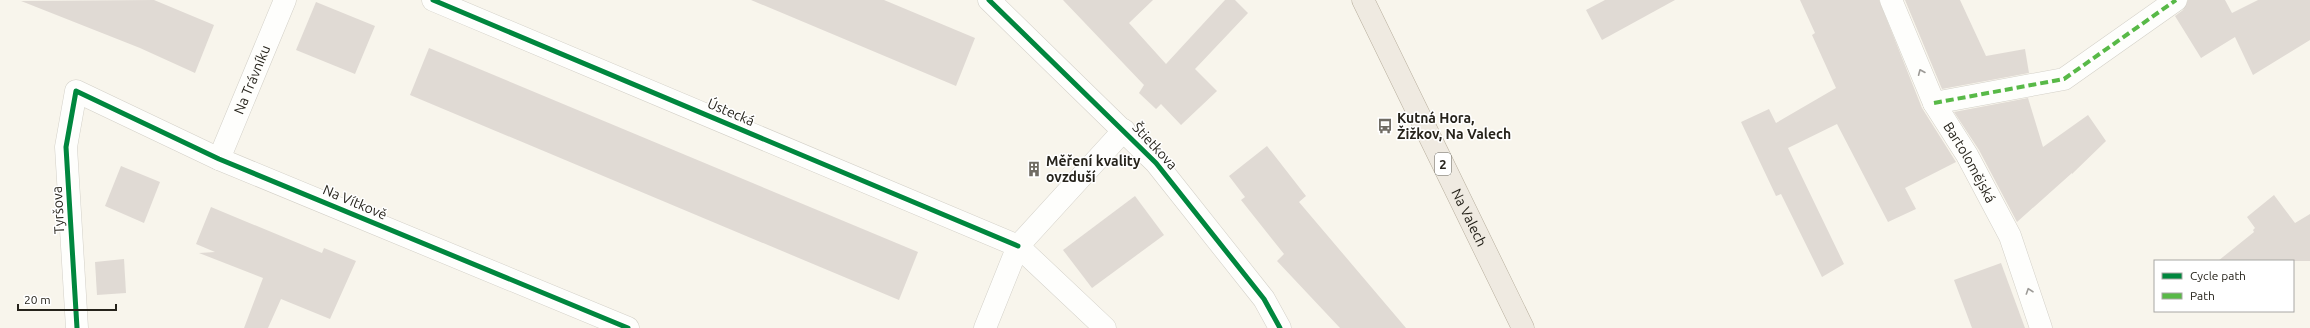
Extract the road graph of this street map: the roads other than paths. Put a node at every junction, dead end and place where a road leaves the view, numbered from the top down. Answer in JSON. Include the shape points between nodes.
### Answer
{"nodes":[{"id":1,"x":284,"y":0,"type":"edge"},
{"id":2,"x":433,"y":0,"type":"edge"},
{"id":3,"x":990,"y":0,"type":"edge"},
{"id":4,"x":1363,"y":0,"type":"edge"},
{"id":5,"x":1891,"y":0,"type":"edge"},
{"id":6,"x":2176,"y":0,"type":"edge"},
{"id":7,"x":76,"y":91,"type":"joint"},
{"id":8,"x":1934,"y":103,"type":"junction"},
{"id":9,"x":1124,"y":130,"type":"junction"},
{"id":10,"x":220,"y":159,"type":"junction"},
{"id":11,"x":1018,"y":246,"type":"junction"},
{"id":12,"x":77,"y":328,"type":"edge"},
{"id":13,"x":628,"y":328,"type":"edge"},
{"id":14,"x":985,"y":328,"type":"edge"},
{"id":15,"x":1105,"y":328,"type":"edge"},
{"id":16,"x":1280,"y":328,"type":"edge"},
{"id":17,"x":1523,"y":328,"type":"edge"},
{"id":18,"x":2041,"y":328,"type":"edge"}],
"edges":[{"from":1,"to":10,"type":"street","name":"Na Trávníku"},
{"from":2,"to":11,"type":"street","name":"Ústecká"},
{"from":3,"to":9,"type":"street","name":"Štietkova"},
{"from":4,"to":17,"type":"main road","name":"Na Valech","number":"2"},
{"from":8,"to":5,"type":"street","name":"Bartolomějská","one_way":true},
{"from":6,"to":8,"type":"street","via":[[2064,80]]},
{"from":7,"to":10,"type":"street","name":"Na Vítkově"},
{"from":7,"to":12,"type":"street","name":"Tyršova","via":[[66,147]]},
{"from":18,"to":8,"type":"street","name":"Bartolomějská","one_way":true,"via":[[2010,236],[1968,155]]},
{"from":9,"to":11,"type":"street"},
{"from":9,"to":16,"type":"street","name":"Štietkova","via":[[1156,163],[1264,299]]},
{"from":10,"to":13,"type":"street","name":"Na Vítkově"},
{"from":11,"to":14,"type":"street"},
{"from":11,"to":15,"type":"street"}]}
